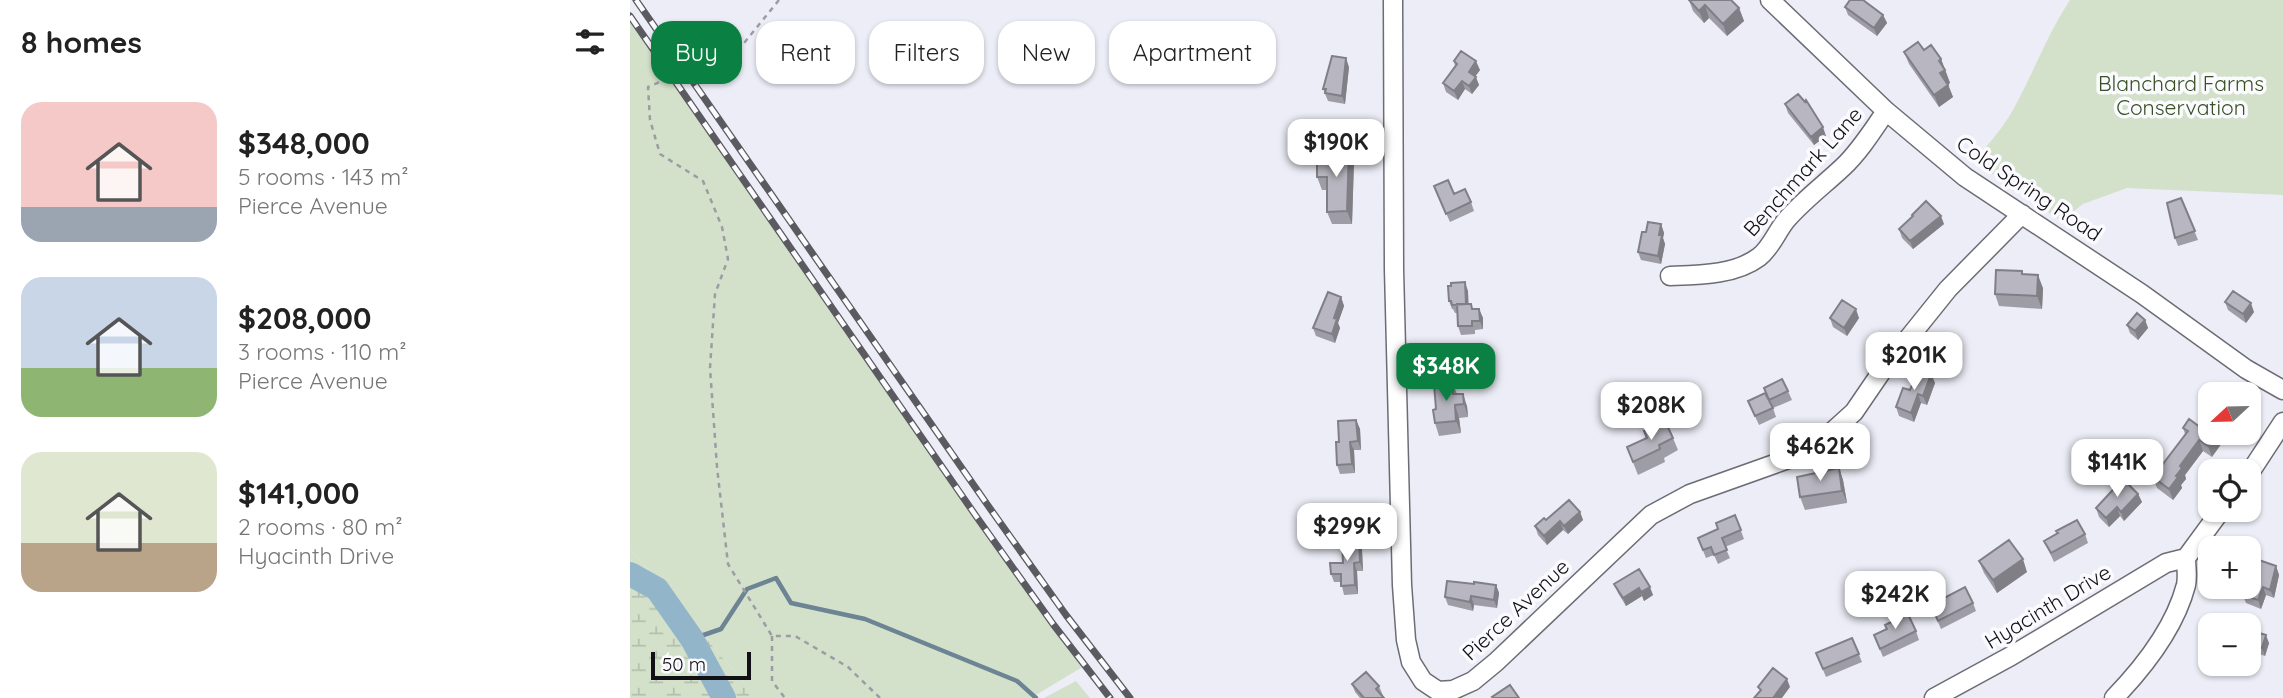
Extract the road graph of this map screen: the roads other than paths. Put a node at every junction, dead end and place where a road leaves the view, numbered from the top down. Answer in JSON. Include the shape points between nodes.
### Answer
{"nodes":[{"id":1,"x":1393,"y":0,"type":"edge"},
{"id":2,"x":1772,"y":1,"type":"edge"},
{"id":3,"x":1886,"y":111,"type":"junction"},
{"id":4,"x":2022,"y":214,"type":"junction"},
{"id":5,"x":1670,"y":276,"type":"dead end"},
{"id":6,"x":2283,"y":390,"type":"edge"},
{"id":7,"x":2283,"y":422,"type":"edge"},
{"id":8,"x":2259,"y":459,"type":"edge"},
{"id":9,"x":2212,"y":522,"type":"edge"},
{"id":10,"x":2186,"y":558,"type":"junction"},
{"id":11,"x":1934,"y":698,"type":"edge"},
{"id":12,"x":2114,"y":698,"type":"edge"}],
"edges":[{"from":1,"to":4,"type":"street","name":"Pierce Avenue","via":[[1402,585],[1411,662],[1423,681],[1438,691],[1473,681],[1496,662],[1651,515],[1690,494],[1794,457],[1823,440],[1854,412],[1948,289]]},
{"from":2,"to":3,"type":"street","name":"Cold Spring Road"},
{"from":3,"to":4,"type":"street","name":"Cold Spring Road","via":[[1965,177]]},
{"from":3,"to":5,"type":"street","name":"Benchmark Lane","via":[[1844,166],[1786,220],[1759,257],[1733,269]]},
{"from":4,"to":6,"type":"street","name":"Cold Spring Road"},
{"from":7,"to":8,"type":"street"},
{"from":9,"to":10,"type":"street"},
{"from":10,"to":11,"type":"street","name":"Hyacinth Drive","via":[[2166,563]]},
{"from":10,"to":12,"type":"street","via":[[2187,583],[2172,620]]}]}
